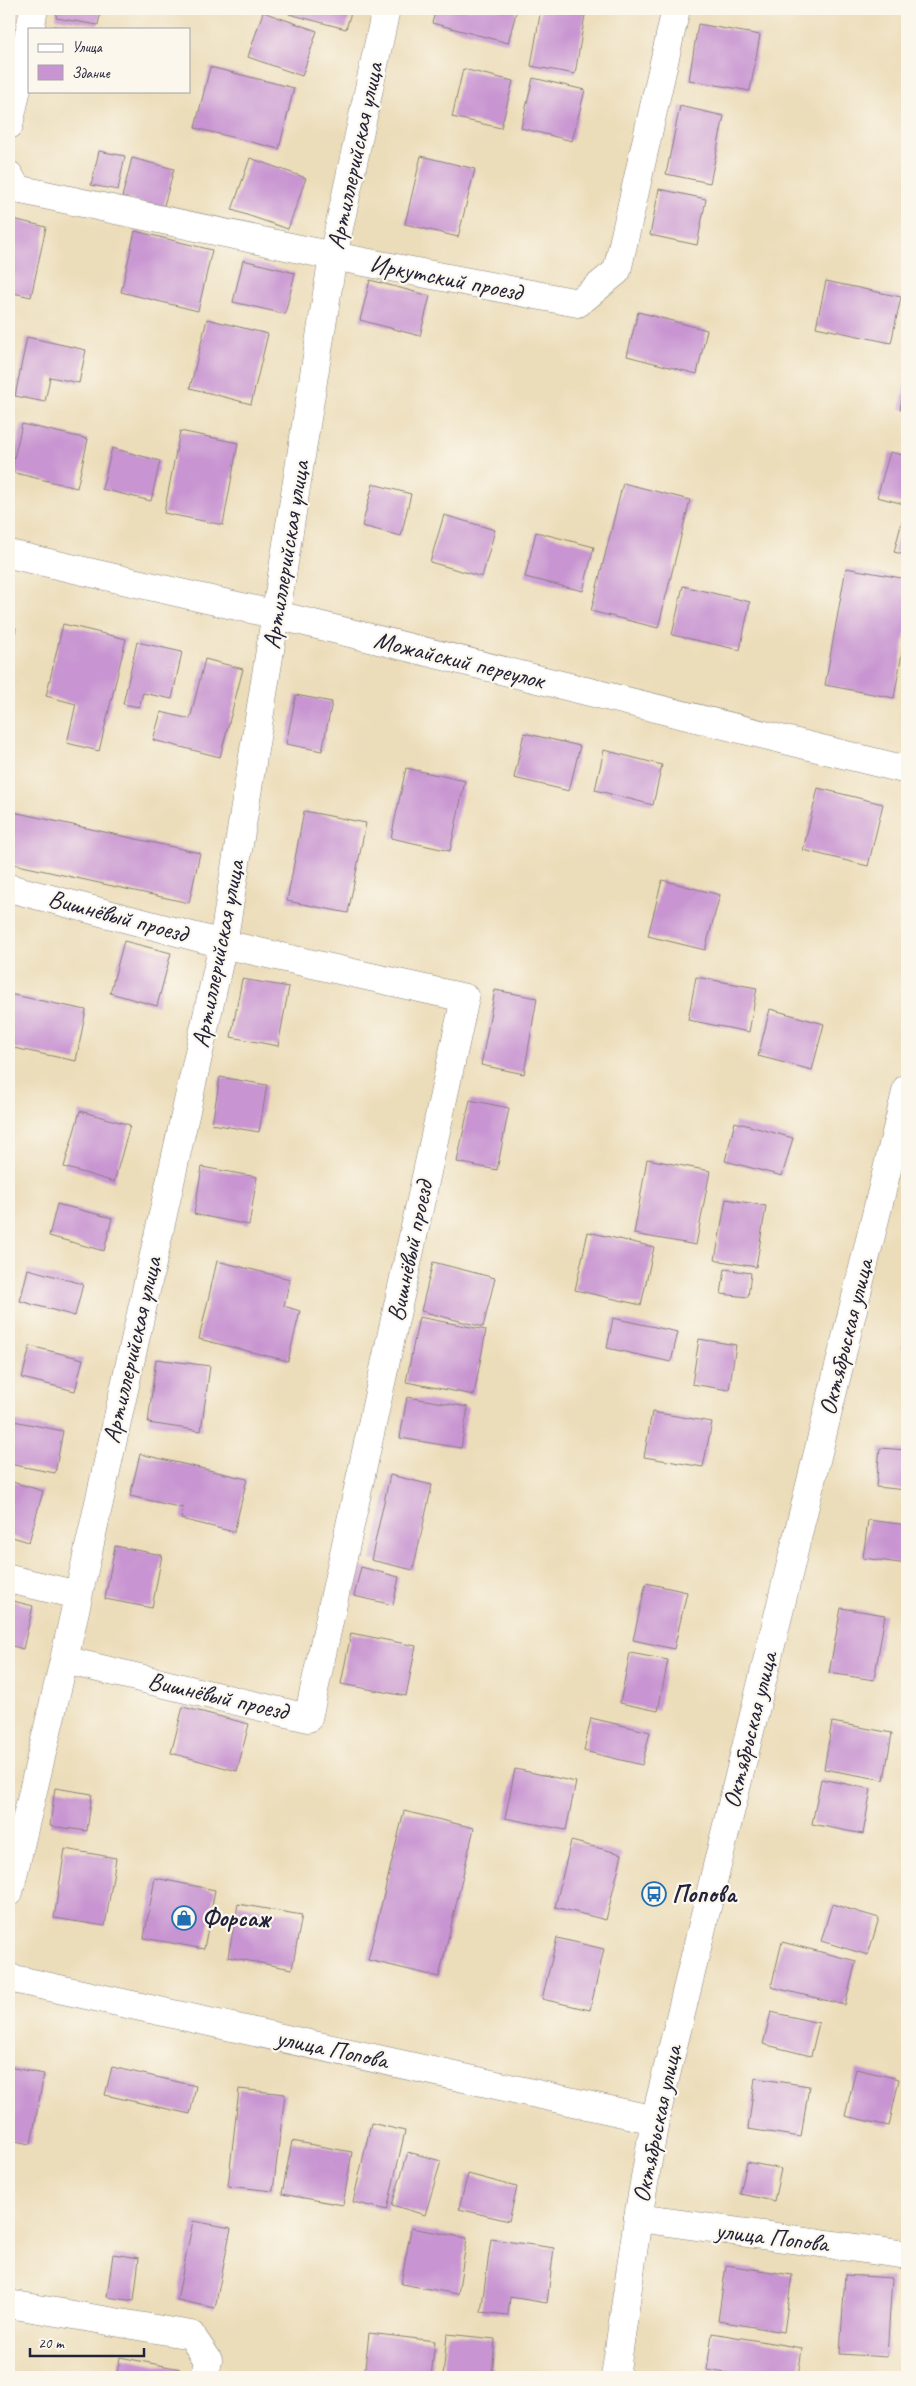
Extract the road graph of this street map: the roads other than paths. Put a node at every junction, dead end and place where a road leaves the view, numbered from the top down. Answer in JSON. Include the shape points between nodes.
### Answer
{"nodes":[{"id":1,"x":34,"y":9,"type":"edge"},
{"id":2,"x":386,"y":9,"type":"edge"},
{"id":3,"x":676,"y":9,"type":"edge"},
{"id":4,"x":30,"y":28,"type":"edge"},
{"id":5,"x":28,"y":38,"type":"edge"},
{"id":6,"x":9,"y":125,"type":"edge"},
{"id":7,"x":9,"y":175,"type":"edge"},
{"id":8,"x":333,"y":256,"type":"junction"},
{"id":9,"x":9,"y":554,"type":"edge"},
{"id":10,"x":277,"y":615,"type":"junction"},
{"id":11,"x":907,"y":770,"type":"edge"},
{"id":12,"x":9,"y":888,"type":"edge"},
{"id":13,"x":223,"y":944,"type":"junction"},
{"id":14,"x":907,"y":1088,"type":"edge"},
{"id":15,"x":9,"y":1579,"type":"edge"},
{"id":16,"x":78,"y":1595,"type":"junction"},
{"id":17,"x":64,"y":1660,"type":"junction"},
{"id":18,"x":9,"y":1892,"type":"edge"},
{"id":19,"x":9,"y":1978,"type":"edge"},
{"id":20,"x":655,"y":2120,"type":"junction"},
{"id":21,"x":638,"y":2218,"type":"junction"},
{"id":22,"x":907,"y":2255,"type":"edge"},
{"id":23,"x":9,"y":2304,"type":"edge"},
{"id":24,"x":205,"y":2377,"type":"edge"},
{"id":25,"x":616,"y":2377,"type":"edge"}],
"edges":[{"from":1,"to":4,"type":"street"},
{"from":2,"to":8,"type":"street","name":"Артиллерийская улица"},
{"from":3,"to":8,"type":"street","name":"Иркутский проезд","via":[[617,271],[578,303]]},
{"from":5,"to":6,"type":"street"},
{"from":7,"to":8,"type":"street","name":"Иркутский проезд","via":[[17,189]]},
{"from":8,"to":10,"type":"street","name":"Артиллерийская улица"},
{"from":9,"to":10,"type":"street","name":"Можайский переулок"},
{"from":10,"to":11,"type":"street","name":"Можайский переулок"},
{"from":10,"to":13,"type":"street","name":"Артиллерийская улица"},
{"from":12,"to":13,"type":"street","name":"Вишнёвый проезд"},
{"from":13,"to":16,"type":"street","name":"Артиллерийская улица"},
{"from":13,"to":17,"type":"street","name":"Вишнёвый проезд","via":[[465,998],[308,1718]]},
{"from":14,"to":20,"type":"street","name":"Октябрьская улица"},
{"from":15,"to":16,"type":"street"},
{"from":16,"to":17,"type":"street","name":"Артиллерийская улица"},
{"from":17,"to":18,"type":"street","name":"Артиллерийская улица"},
{"from":19,"to":20,"type":"street","name":"улица Попова"},
{"from":20,"to":21,"type":"street","name":"Октябрьская улица"},
{"from":21,"to":22,"type":"street","name":"улица Попова"},
{"from":21,"to":25,"type":"street","name":"Октябрьская улица"},
{"from":23,"to":24,"type":"street","via":[[192,2336],[208,2360]]}]}
